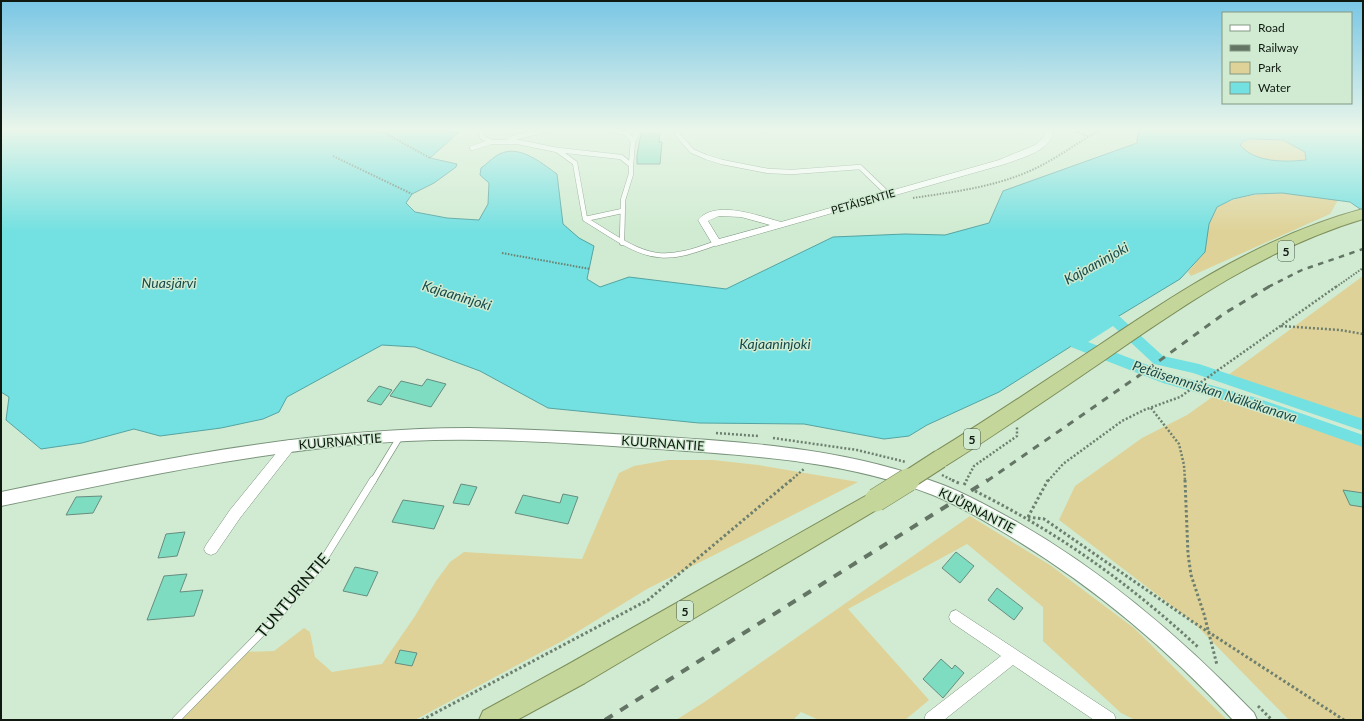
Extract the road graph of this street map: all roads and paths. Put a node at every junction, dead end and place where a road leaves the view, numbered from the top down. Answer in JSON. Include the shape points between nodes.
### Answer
{"nodes":[{"id":1,"x":351,"y":165,"type":"edge"},
{"id":2,"x":575,"y":165,"type":"edge"},
{"id":3,"x":631,"y":165,"type":"edge"},
{"id":4,"x":736,"y":165,"type":"edge"},
{"id":5,"x":993,"y":165,"type":"edge"},
{"id":6,"x":1041,"y":165,"type":"edge"},
{"id":7,"x":412,"y":194,"type":"dead end"},
{"id":8,"x":888,"y":194,"type":"junction"},
{"id":9,"x":910,"y":198,"type":"dead end"},
{"id":10,"x":622,"y":211,"type":"junction"},
{"id":11,"x":1363,"y":214,"type":"edge"},
{"id":12,"x":585,"y":219,"type":"junction"},
{"id":13,"x":1353,"y":224,"type":"edge"},
{"id":14,"x":782,"y":225,"type":"junction"},
{"id":15,"x":622,"y":243,"type":"junction"},
{"id":16,"x":716,"y":243,"type":"junction"},
{"id":17,"x":502,"y":253,"type":"dead end"},
{"id":18,"x":1363,"y":268,"type":"edge"},
{"id":19,"x":590,"y":269,"type":"dead end"},
{"id":20,"x":1281,"y":326,"type":"junction"},
{"id":21,"x":1363,"y":334,"type":"edge"},
{"id":22,"x":1151,"y":408,"type":"junction"},
{"id":23,"x":1005,"y":419,"type":"junction"},
{"id":24,"x":401,"y":435,"type":"junction"},
{"id":25,"x":833,"y":444,"type":"dead end"},
{"id":26,"x":290,"y":445,"type":"junction"},
{"id":27,"x":819,"y":457,"type":"junction"},
{"id":28,"x":964,"y":486,"type":"dead end"},
{"id":29,"x":1,"y":499,"type":"edge"},
{"id":30,"x":211,"y":549,"type":"dead end"},
{"id":31,"x":956,"y":617,"type":"dead end"},
{"id":32,"x":1209,"y":633,"type":"junction"},
{"id":33,"x":1013,"y":656,"type":"junction"},
{"id":34,"x":1217,"y":665,"type":"dead end"},
{"id":35,"x":176,"y":720,"type":"edge"},
{"id":36,"x":422,"y":720,"type":"edge"},
{"id":37,"x":492,"y":720,"type":"edge"},
{"id":38,"x":932,"y":720,"type":"edge"},
{"id":39,"x":1108,"y":720,"type":"edge"},
{"id":40,"x":1248,"y":720,"type":"edge"},
{"id":41,"x":1344,"y":720,"type":"edge"}],
"edges":[{"from":1,"to":7,"type":"path"},
{"from":2,"to":12,"type":"lane"},
{"from":3,"to":10,"type":"lane"},
{"from":4,"to":8,"type":"lane","via":[[768,171],[792,172],[860,167]]},
{"from":5,"to":8,"type":"street","name":"PETÄISENTIE"},
{"from":6,"to":9,"type":"path","via":[[1010,178],[960,191]]},
{"from":8,"to":14,"type":"street","name":"PETÄISENTIE"},
{"from":10,"to":12,"type":"lane"},
{"from":10,"to":15,"type":"lane"},
{"from":11,"to":13,"type":"highway","number":"5"},
{"from":12,"to":15,"type":"lane"},
{"from":13,"to":23,"type":"highway","number":"5","via":[[1219,276],[1088,361]]},
{"from":14,"to":16,"type":"street","name":"PETÄISENTIE"},
{"from":14,"to":16,"type":"street","name":"PETÄISENTIE","via":[[724,212],[708,215],[703,220]]},
{"from":15,"to":16,"type":"lane","via":[[648,254],[661,256]]},
{"from":17,"to":19,"type":"path"},
{"from":18,"to":20,"type":"path"},
{"from":20,"to":21,"type":"path"},
{"from":20,"to":22,"type":"path","via":[[1180,397]]},
{"from":22,"to":32,"type":"path","via":[[1179,444],[1184,466],[1191,575]]},
{"from":22,"to":32,"type":"path","via":[[1122,421],[1063,464],[1050,477],[1028,517],[1044,519]]},
{"from":23,"to":28,"type":"path","via":[[1017,427],[1017,436],[974,466]]},
{"from":23,"to":37,"type":"highway","number":"5","bridge":true,"via":[[876,500]]},
{"from":24,"to":26,"type":"street","name":"KUURNANTIE"},
{"from":24,"to":27,"type":"street","name":"KUURNANTIE","via":[[490,434],[598,439],[771,450]]},
{"from":24,"to":35,"type":"lane","name":"TUNTURINTIE","via":[[319,567],[279,615]]},
{"from":25,"to":27,"type":"path"},
{"from":26,"to":29,"type":"street","name":"KUURNANTIE","via":[[134,471]]},
{"from":26,"to":30,"type":"street","via":[[235,514]]},
{"from":27,"to":36,"type":"path","via":[[648,600]]},
{"from":27,"to":40,"type":"street","name":"KUURNANTIE","via":[[865,467],[932,487],[980,510],[1034,541],[1090,579],[1141,619],[1193,664]]},
{"from":31,"to":33,"type":"street"},
{"from":32,"to":34,"type":"path"},
{"from":32,"to":41,"type":"path"},
{"from":33,"to":38,"type":"street"},
{"from":33,"to":39,"type":"street"}]}
